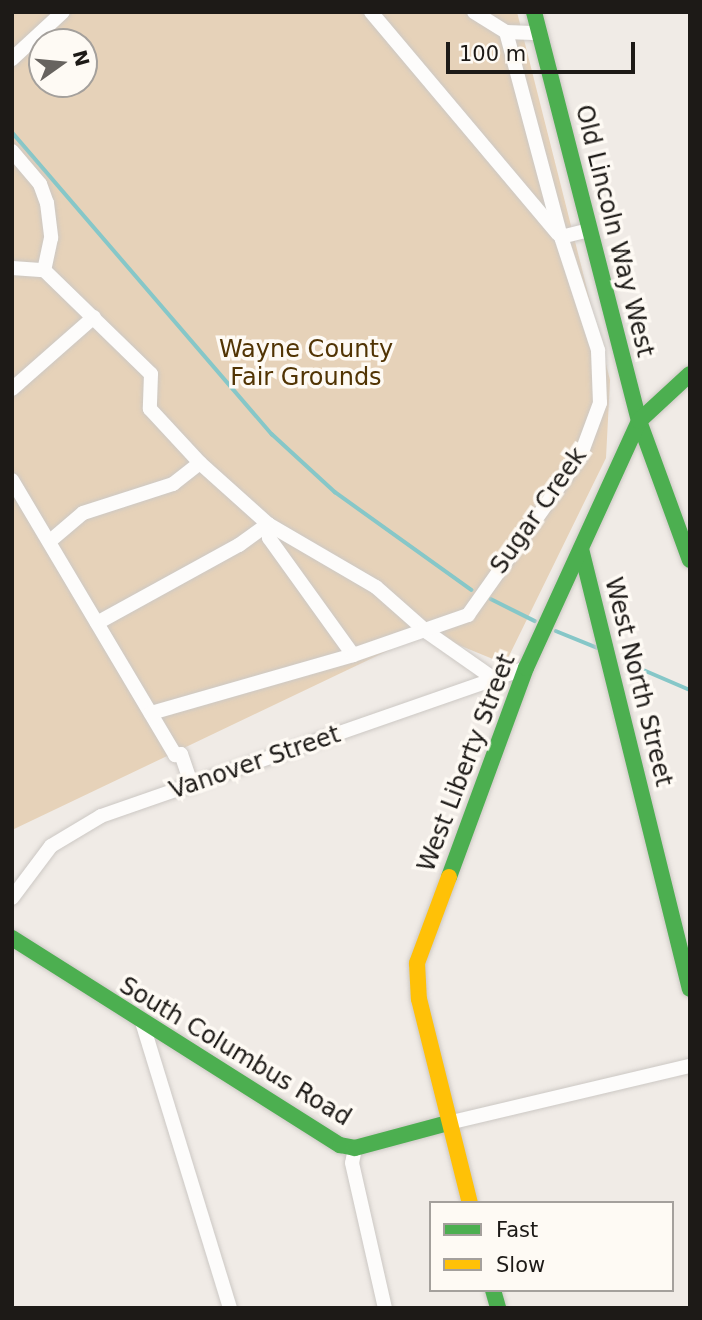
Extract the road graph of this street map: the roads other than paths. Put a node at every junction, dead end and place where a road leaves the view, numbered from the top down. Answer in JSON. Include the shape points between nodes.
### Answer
{"nodes":[{"id":1,"x":62,"y":12,"type":"edge"},
{"id":2,"x":371,"y":12,"type":"edge"},
{"id":3,"x":474,"y":12,"type":"edge"},
{"id":4,"x":534,"y":12,"type":"edge"},
{"id":5,"x":506,"y":32,"type":"junction"},
{"id":6,"x":540,"y":33,"type":"junction"},
{"id":7,"x":12,"y":59,"type":"edge"},
{"id":8,"x":12,"y":151,"type":"edge"},
{"id":9,"x":590,"y":230,"type":"junction"},
{"id":10,"x":561,"y":237,"type":"junction"},
{"id":11,"x":12,"y":268,"type":"edge"},
{"id":12,"x":44,"y":270,"type":"junction"},
{"id":13,"x":94,"y":317,"type":"junction"},
{"id":14,"x":690,"y":374,"type":"edge"},
{"id":15,"x":12,"y":389,"type":"edge"},
{"id":16,"x":639,"y":421,"type":"junction"},
{"id":17,"x":200,"y":463,"type":"junction"},
{"id":18,"x":12,"y":480,"type":"edge"},
{"id":19,"x":268,"y":524,"type":"junction"},
{"id":20,"x":50,"y":541,"type":"junction"},
{"id":21,"x":581,"y":550,"type":"junction"},
{"id":22,"x":690,"y":560,"type":"edge"},
{"id":23,"x":97,"y":623,"type":"junction"},
{"id":24,"x":427,"y":632,"type":"junction"},
{"id":25,"x":352,"y":655,"type":"junction"},
{"id":26,"x":526,"y":668,"type":"junction"},
{"id":27,"x":494,"y":679,"type":"junction"},
{"id":28,"x":151,"y":713,"type":"junction"},
{"id":29,"x":192,"y":786,"type":"junction"},
{"id":30,"x":12,"y":898,"type":"edge"},
{"id":31,"x":12,"y":938,"type":"edge"},
{"id":32,"x":690,"y":989,"type":"edge"},
{"id":33,"x":142,"y":1022,"type":"junction"},
{"id":34,"x":690,"y":1066,"type":"edge"},
{"id":35,"x":448,"y":1123,"type":"junction"},
{"id":36,"x":355,"y":1149,"type":"junction"},
{"id":37,"x":469,"y":1201,"type":"edge"},
{"id":38,"x":230,"y":1308,"type":"edge"},
{"id":39,"x":386,"y":1308,"type":"edge"}],
"edges":[{"from":1,"to":7,"type":"street"},
{"from":2,"to":10,"type":"street"},
{"from":3,"to":5,"type":"street"},
{"from":4,"to":6,"type":"main road","name":"Old Lincoln Way West"},
{"from":5,"to":6,"type":"street"},
{"from":5,"to":10,"type":"street","name":"Sugar Creek"},
{"from":6,"to":9,"type":"main road","name":"Old Lincoln Way West"},
{"from":8,"to":12,"type":"street","via":[[40,184],[47,203],[51,238]]},
{"from":9,"to":10,"type":"street"},
{"from":9,"to":16,"type":"main road","name":"Old Lincoln Way West"},
{"from":10,"to":24,"type":"street","name":"Sugar Creek","via":[[598,350],[600,403],[592,431],[580,457],[468,615]]},
{"from":11,"to":12,"type":"street"},
{"from":12,"to":13,"type":"street"},
{"from":13,"to":15,"type":"street"},
{"from":13,"to":17,"type":"street","via":[[151,374],[150,409]]},
{"from":14,"to":16,"type":"main road","name":"West Liberty Street"},
{"from":16,"to":21,"type":"main road","name":"West Liberty Street"},
{"from":16,"to":22,"type":"main road","name":"Old Lincoln Way West"},
{"from":17,"to":19,"type":"street"},
{"from":17,"to":20,"type":"street","via":[[173,484],[83,513]]},
{"from":18,"to":20,"type":"street"},
{"from":19,"to":23,"type":"street","via":[[239,545]]},
{"from":19,"to":24,"type":"street","via":[[376,587]]},
{"from":19,"to":25,"type":"street","via":[[269,538]]},
{"from":20,"to":23,"type":"street"},
{"from":21,"to":26,"type":"main road","name":"West Liberty Street"},
{"from":21,"to":32,"type":"main road","name":"West North Street"},
{"from":23,"to":28,"type":"street"},
{"from":24,"to":25,"type":"street","name":"Sugar Creek"},
{"from":24,"to":27,"type":"street"},
{"from":25,"to":28,"type":"street","name":"Sugar Creek"},
{"from":26,"to":27,"type":"street","name":"Vanover Street"},
{"from":26,"to":35,"type":"main road","name":"West Liberty Street","via":[[417,964],[415,981]]},
{"from":27,"to":29,"type":"street","name":"Vanover Street"},
{"from":28,"to":29,"type":"street","via":[[175,755],[181,754]]},
{"from":29,"to":30,"type":"street","name":"Vanover Street","via":[[101,816],[51,846]]},
{"from":31,"to":33,"type":"main road","name":"South Columbus Road"},
{"from":33,"to":36,"type":"main road","name":"South Columbus Road","via":[[327,1138]]},
{"from":33,"to":38,"type":"street"},
{"from":34,"to":35,"type":"street"},
{"from":35,"to":36,"type":"main road","name":"South Columbus Road"},
{"from":35,"to":37,"type":"main road","name":"West Liberty Street"},
{"from":36,"to":39,"type":"street","via":[[352,1163]]}]}
